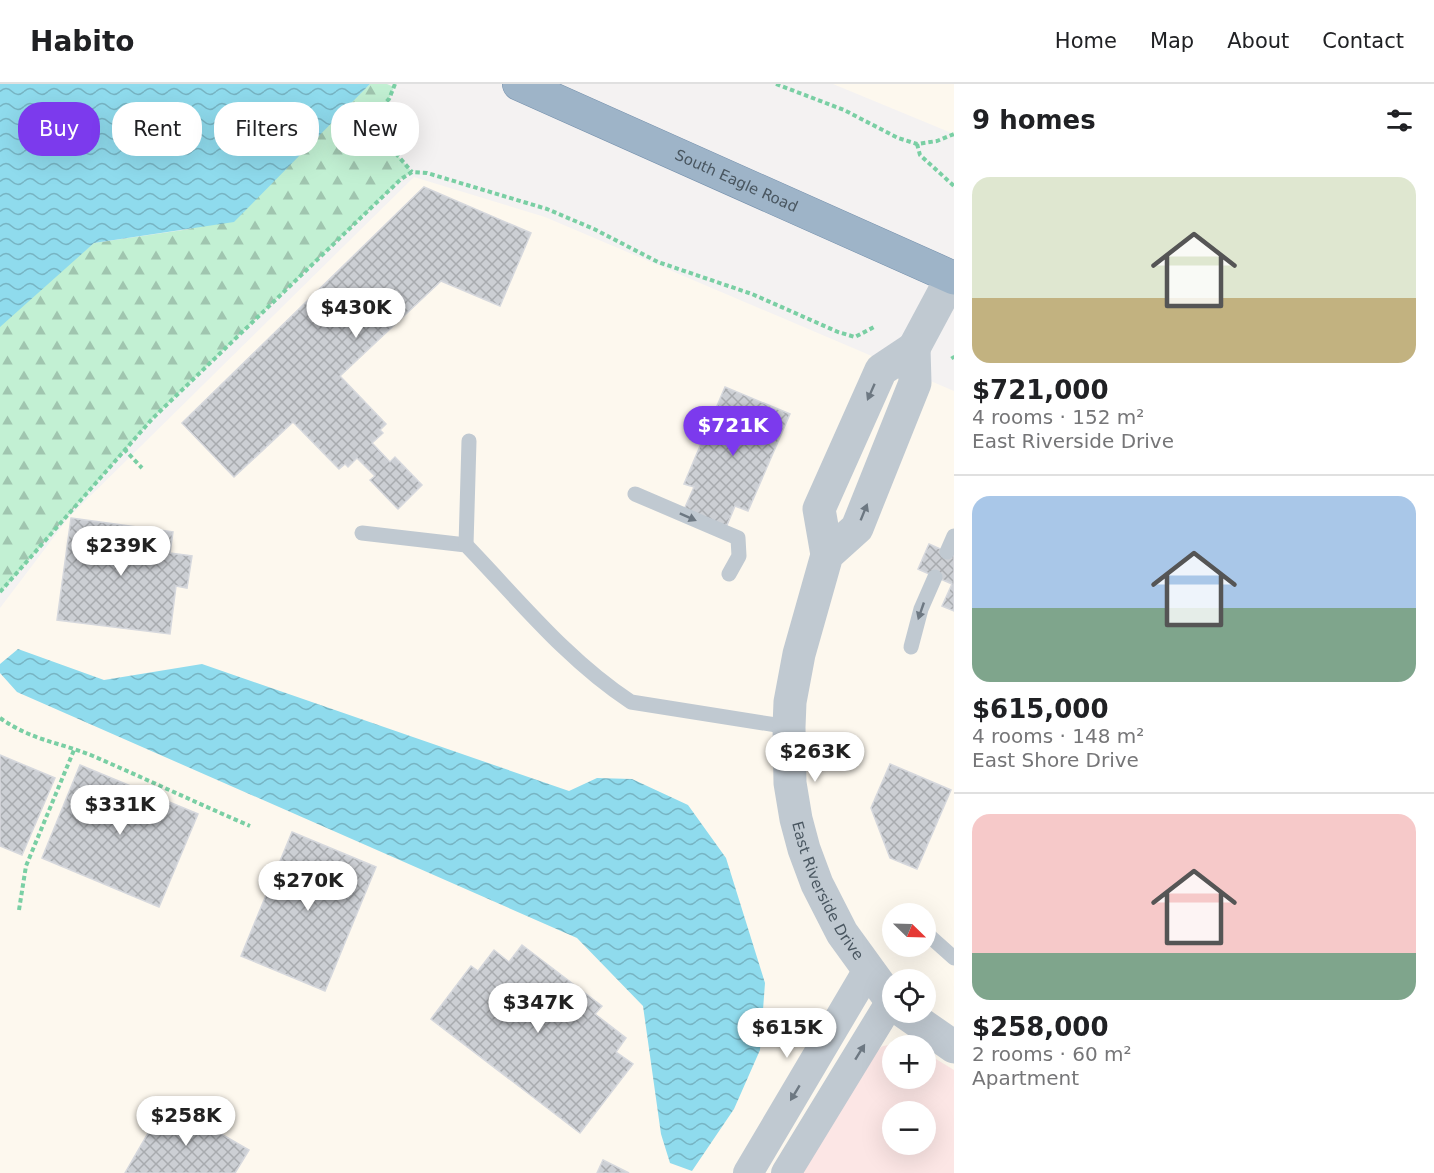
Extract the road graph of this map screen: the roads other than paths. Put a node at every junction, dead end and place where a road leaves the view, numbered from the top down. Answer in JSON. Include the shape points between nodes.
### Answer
{"nodes":[{"id":1,"x":519,"y":84,"type":"edge"},
{"id":2,"x":953,"y":276,"type":"edge"},
{"id":3,"x":469,"y":441,"type":"dead end"},
{"id":4,"x":635,"y":494,"type":"dead end"},
{"id":5,"x":362,"y":533,"type":"dead end"},
{"id":6,"x":954,"y":537,"type":"edge"},
{"id":7,"x":466,"y":545,"type":"junction"},
{"id":8,"x":947,"y":552,"type":"dead end"},
{"id":9,"x":729,"y":574,"type":"dead end"},
{"id":10,"x":935,"y":577,"type":"dead end"},
{"id":11,"x":911,"y":646,"type":"dead end"},
{"id":12,"x":789,"y":727,"type":"junction"},
{"id":13,"x":936,"y":942,"type":"edge"},
{"id":14,"x":954,"y":957,"type":"edge"},
{"id":15,"x":868,"y":970,"type":"junction"},
{"id":16,"x":882,"y":988,"type":"edge"},
{"id":17,"x":884,"y":1023,"type":"edge"},
{"id":18,"x":921,"y":1023,"type":"edge"},
{"id":19,"x":954,"y":1047,"type":"edge"},
{"id":20,"x":748,"y":1173,"type":"edge"},
{"id":21,"x":786,"y":1173,"type":"edge"}],
"edges":[{"from":1,"to":2,"type":"highway","name":"South Eagle Road"},
{"from":2,"to":12,"type":"street","name":"East Riverside Drive","via":[[914,348],[915,383],[857,528],[827,555],[799,654]]},
{"from":3,"to":7,"type":"lane"},
{"from":4,"to":9,"type":"lane","one_way":true,"via":[[738,538],[739,556]]},
{"from":5,"to":7,"type":"lane"},
{"from":6,"to":8,"type":"lane"},
{"from":7,"to":12,"type":"lane","via":[[567,651],[631,702]]},
{"from":10,"to":11,"type":"lane","one_way":true},
{"from":12,"to":15,"type":"street","name":"East Riverside Drive","via":[[790,783],[804,849],[842,933]]},
{"from":13,"to":14,"type":"lane"},
{"from":15,"to":16,"type":"street","name":"East Riverside Drive"},
{"from":15,"to":20,"type":"street","one_way":true},
{"from":21,"to":17,"type":"street","one_way":true},
{"from":18,"to":19,"type":"street","name":"East Riverside Drive"}]}
